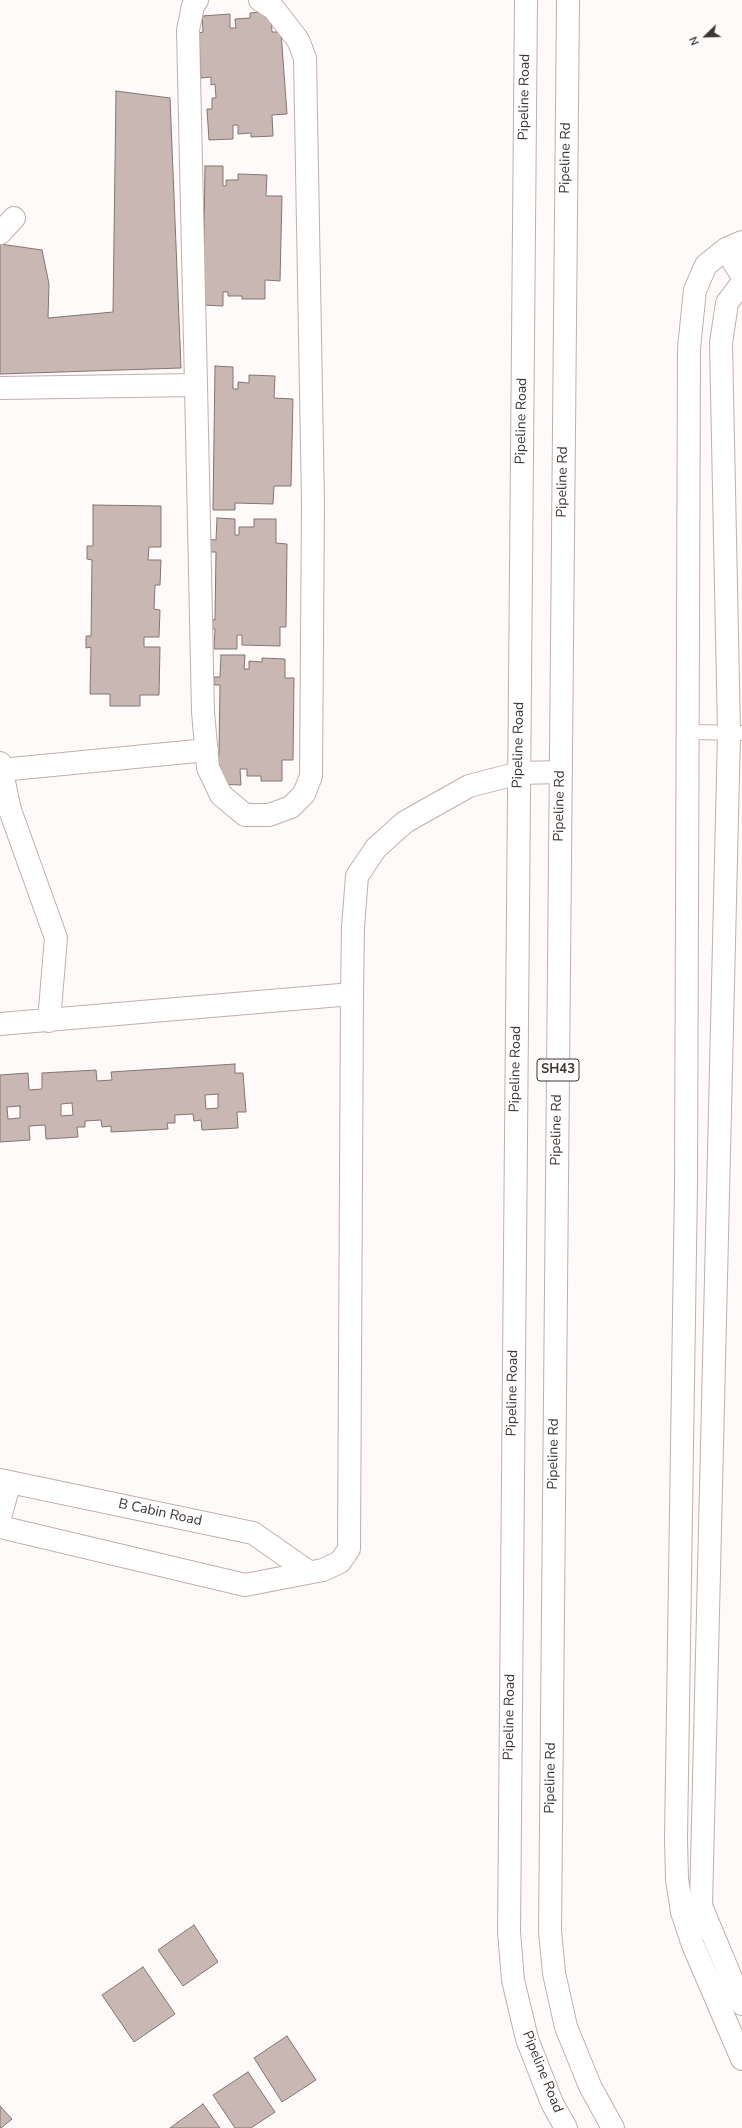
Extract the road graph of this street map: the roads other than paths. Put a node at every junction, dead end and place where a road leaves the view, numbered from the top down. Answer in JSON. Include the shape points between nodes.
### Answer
{"nodes":[{"id":1,"x":197,"y":0,"type":"edge"},
{"id":2,"x":260,"y":0,"type":"edge"},
{"id":3,"x":526,"y":0,"type":"edge"},
{"id":4,"x":568,"y":0,"type":"edge"},
{"id":5,"x":734,"y":245,"type":"edge"},
{"id":6,"x":742,"y":276,"type":"edge"},
{"id":7,"x":742,"y":283,"type":"edge"},
{"id":8,"x":196,"y":385,"type":"junction"},
{"id":9,"x":0,"y":388,"type":"edge"},
{"id":10,"x":689,"y":472,"type":"junction"},
{"id":11,"x":724,"y":472,"type":"junction"},
{"id":12,"x":689,"y":732,"type":"junction"},
{"id":13,"x":735,"y":733,"type":"edge"},
{"id":14,"x":207,"y":750,"type":"junction"},
{"id":15,"x":1,"y":767,"type":"edge"},
{"id":16,"x":560,"y":772,"type":"junction"},
{"id":17,"x":519,"y":773,"type":"junction"},
{"id":18,"x":352,"y":994,"type":"junction"},
{"id":19,"x":49,"y":1021,"type":"junction"},
{"id":20,"x":0,"y":1024,"type":"edge"},
{"id":21,"x":5,"y":1481,"type":"edge"},
{"id":22,"x":0,"y":1517,"type":"edge"},
{"id":23,"x":0,"y":1527,"type":"edge"},
{"id":24,"x":309,"y":1572,"type":"junction"},
{"id":25,"x":742,"y":2004,"type":"edge"},
{"id":26,"x":742,"y":2059,"type":"edge"},
{"id":27,"x":566,"y":2128,"type":"edge"},
{"id":28,"x":613,"y":2128,"type":"edge"}],
"edges":[{"from":1,"to":8,"type":"street","via":[[193,6],[188,30]]},
{"from":2,"to":14,"type":"street","via":[[274,9],[298,40],[305,58],[312,504],[311,776],[304,794],[291,807],[269,815],[245,815],[221,795],[208,768]]},
{"from":3,"to":17,"type":"street","name":"Pipeline Road","number":"SH43"},
{"from":4,"to":16,"type":"street","name":"Pipeline Rd","number":"SH43"},
{"from":5,"to":6,"type":"street"},
{"from":5,"to":10,"type":"street","via":[[706,265],[695,290],[689,348]]},
{"from":7,"to":11,"type":"street","via":[[728,303],[721,343]]},
{"from":8,"to":9,"type":"street"},
{"from":8,"to":14,"type":"street","via":[[203,712]]},
{"from":10,"to":11,"type":"street"},
{"from":10,"to":12,"type":"street"},
{"from":11,"to":13,"type":"street"},
{"from":12,"to":13,"type":"lane"},
{"from":12,"to":26,"type":"street","via":[[677,1879],[682,1912],[693,1945]]},
{"from":13,"to":25,"type":"street","via":[[701,1906]]},
{"from":14,"to":15,"type":"street"},
{"from":15,"to":19,"type":"street","via":[[10,810],[56,938]]},
{"from":16,"to":17,"type":"street"},
{"from":16,"to":28,"type":"street","name":"Pipeline Rd","number":"SH43","via":[[550,1931],[554,1973],[566,2027],[590,2086]]},
{"from":17,"to":18,"type":"street","via":[[469,786],[405,822],[376,848],[357,876]]},
{"from":17,"to":27,"type":"street","name":"Pipeline Road","number":"SH43","via":[[509,1932],[513,1980],[527,2039],[552,2103]]},
{"from":18,"to":19,"type":"street"},
{"from":18,"to":24,"type":"street","via":[[349,1549],[340,1562],[324,1570]]},
{"from":19,"to":20,"type":"street"},
{"from":21,"to":22,"type":"street"},
{"from":21,"to":24,"type":"street","name":"B Cabin Road","via":[[253,1533]]},
{"from":23,"to":24,"type":"street","via":[[245,1585]]}]}
